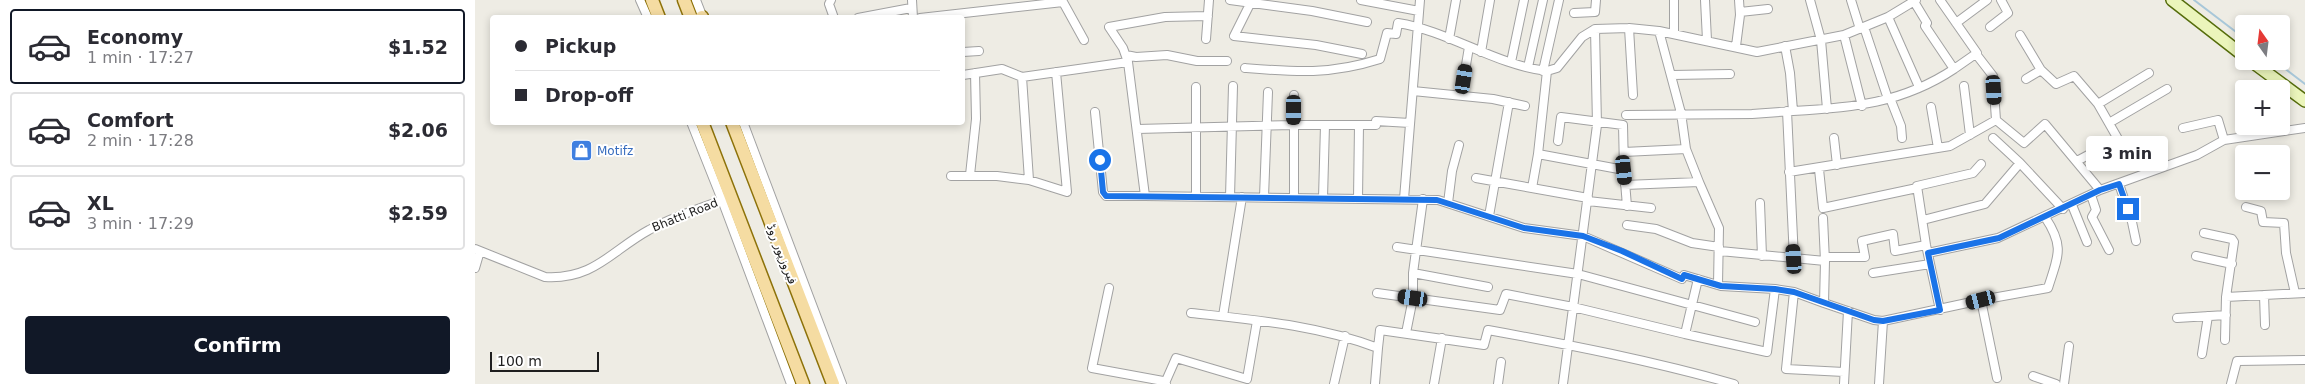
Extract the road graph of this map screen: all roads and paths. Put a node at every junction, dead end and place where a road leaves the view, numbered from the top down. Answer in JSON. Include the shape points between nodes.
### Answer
{"nodes":[{"id":1,"x":641,"y":0,"type":"edge"},
{"id":2,"x":652,"y":0,"type":"edge"},
{"id":3,"x":685,"y":0,"type":"edge"},
{"id":4,"x":696,"y":0,"type":"edge"},
{"id":5,"x":831,"y":0,"type":"edge"},
{"id":6,"x":1209,"y":0,"type":"edge"},
{"id":7,"x":1230,"y":0,"type":"edge"},
{"id":8,"x":1361,"y":0,"type":"edge"},
{"id":9,"x":1420,"y":0,"type":"edge"},
{"id":10,"x":1456,"y":0,"type":"edge"},
{"id":11,"x":1490,"y":0,"type":"edge"},
{"id":12,"x":1525,"y":0,"type":"edge"},
{"id":13,"x":1543,"y":0,"type":"edge"},
{"id":14,"x":1559,"y":0,"type":"edge"},
{"id":15,"x":1596,"y":0,"type":"edge"},
{"id":16,"x":1674,"y":0,"type":"edge"},
{"id":17,"x":1705,"y":0,"type":"edge"},
{"id":18,"x":1739,"y":0,"type":"edge"},
{"id":19,"x":1810,"y":0,"type":"edge"},
{"id":20,"x":1851,"y":0,"type":"edge"},
{"id":21,"x":1914,"y":0,"type":"edge"},
{"id":22,"x":1940,"y":0,"type":"edge"},
{"id":23,"x":1987,"y":0,"type":"edge"},
{"id":24,"x":2001,"y":0,"type":"edge"},
{"id":25,"x":2172,"y":0,"type":"edge"},
{"id":26,"x":1064,"y":1,"type":"edge"},
{"id":27,"x":912,"y":4,"type":"edge"},
{"id":28,"x":1249,"y":4,"type":"junction"},
{"id":29,"x":1768,"y":9,"type":"dead end"},
{"id":30,"x":1419,"y":11,"type":"junction"},
{"id":31,"x":1574,"y":12,"type":"dead end"},
{"id":32,"x":1740,"y":12,"type":"junction"},
{"id":33,"x":646,"y":15,"type":"edge"},
{"id":34,"x":658,"y":15,"type":"edge"},
{"id":35,"x":690,"y":15,"type":"edge"},
{"id":36,"x":701,"y":15,"type":"edge"},
{"id":37,"x":833,"y":15,"type":"edge"},
{"id":38,"x":869,"y":15,"type":"edge"},
{"id":39,"x":945,"y":15,"type":"edge"},
{"id":40,"x":1208,"y":16,"type":"junction"},
{"id":41,"x":1888,"y":17,"type":"junction"},
{"id":42,"x":1367,"y":22,"type":"dead end"},
{"id":43,"x":1956,"y":23,"type":"junction"},
{"id":44,"x":1418,"y":26,"type":"junction"},
{"id":45,"x":1990,"y":27,"type":"dead end"},
{"id":46,"x":1629,"y":28,"type":"junction"},
{"id":47,"x":1862,"y":28,"type":"junction"},
{"id":48,"x":1595,"y":29,"type":"junction"},
{"id":49,"x":1659,"y":31,"type":"junction"},
{"id":50,"x":1674,"y":34,"type":"junction"},
{"id":51,"x":1844,"y":35,"type":"junction"},
{"id":52,"x":2020,"y":35,"type":"dead end"},
{"id":53,"x":1207,"y":39,"type":"dead end"},
{"id":54,"x":1449,"y":39,"type":"junction"},
{"id":55,"x":1084,"y":40,"type":"dead end"},
{"id":56,"x":1707,"y":40,"type":"junction"},
{"id":57,"x":1821,"y":40,"type":"junction"},
{"id":58,"x":1736,"y":46,"type":"junction"},
{"id":59,"x":1785,"y":46,"type":"junction"},
{"id":60,"x":1469,"y":47,"type":"junction"},
{"id":61,"x":2235,"y":49,"type":"edge"},
{"id":62,"x":979,"y":51,"type":"dead end"},
{"id":63,"x":965,"y":52,"type":"edge"},
{"id":64,"x":1481,"y":52,"type":"junction"},
{"id":65,"x":1362,"y":54,"type":"dead end"},
{"id":66,"x":1976,"y":54,"type":"junction"},
{"id":67,"x":1127,"y":59,"type":"junction"},
{"id":68,"x":1227,"y":61,"type":"dead end"},
{"id":69,"x":1511,"y":62,"type":"junction"},
{"id":70,"x":1527,"y":67,"type":"junction"},
{"id":71,"x":1245,"y":68,"type":"dead end"},
{"id":72,"x":1954,"y":69,"type":"junction"},
{"id":73,"x":2041,"y":70,"type":"junction"},
{"id":74,"x":2263,"y":70,"type":"edge"},
{"id":75,"x":1545,"y":71,"type":"junction"},
{"id":76,"x":1056,"y":72,"type":"junction"},
{"id":77,"x":975,"y":73,"type":"junction"},
{"id":78,"x":2149,"y":73,"type":"dead end"},
{"id":79,"x":1730,"y":74,"type":"dead end"},
{"id":80,"x":965,"y":75,"type":"edge"},
{"id":81,"x":1672,"y":75,"type":"junction"},
{"id":82,"x":1022,"y":77,"type":"junction"},
{"id":83,"x":2026,"y":79,"type":"dead end"},
{"id":84,"x":1233,"y":86,"type":"dead end"},
{"id":85,"x":1964,"y":86,"type":"dead end"},
{"id":86,"x":1196,"y":87,"type":"dead end"},
{"id":87,"x":1919,"y":87,"type":"junction"},
{"id":88,"x":2167,"y":89,"type":"dead end"},
{"id":89,"x":1413,"y":91,"type":"junction"},
{"id":90,"x":1268,"y":92,"type":"dead end"},
{"id":91,"x":1294,"y":95,"type":"dead end"},
{"id":92,"x":1633,"y":95,"type":"dead end"},
{"id":93,"x":1461,"y":96,"type":"junction"},
{"id":94,"x":1889,"y":99,"type":"junction"},
{"id":95,"x":2305,"y":101,"type":"edge"},
{"id":96,"x":1509,"y":102,"type":"junction"},
{"id":97,"x":2098,"y":104,"type":"junction"},
{"id":98,"x":1525,"y":106,"type":"dead end"},
{"id":99,"x":1862,"y":106,"type":"junction"},
{"id":100,"x":1931,"y":107,"type":"dead end"},
{"id":101,"x":1827,"y":109,"type":"junction"},
{"id":102,"x":1790,"y":111,"type":"junction"},
{"id":103,"x":1095,"y":112,"type":"dead end"},
{"id":104,"x":1681,"y":113,"type":"junction"},
{"id":105,"x":1626,"y":115,"type":"dead end"},
{"id":106,"x":1996,"y":120,"type":"junction"},
{"id":107,"x":1410,"y":123,"type":"junction"},
{"id":108,"x":1597,"y":123,"type":"junction"},
{"id":109,"x":2109,"y":123,"type":"junction"},
{"id":110,"x":692,"y":125,"type":"edge"},
{"id":111,"x":703,"y":125,"type":"edge"},
{"id":112,"x":733,"y":125,"type":"edge"},
{"id":113,"x":744,"y":125,"type":"edge"},
{"id":114,"x":1294,"y":125,"type":"junction"},
{"id":115,"x":1325,"y":125,"type":"junction"},
{"id":116,"x":1359,"y":125,"type":"junction"},
{"id":117,"x":1267,"y":126,"type":"junction"},
{"id":118,"x":1233,"y":127,"type":"junction"},
{"id":119,"x":1196,"y":128,"type":"junction"},
{"id":120,"x":2183,"y":128,"type":"dead end"},
{"id":121,"x":2305,"y":128,"type":"edge"},
{"id":122,"x":1137,"y":129,"type":"junction"},
{"id":123,"x":1970,"y":135,"type":"junction"},
{"id":124,"x":1834,"y":138,"type":"dead end"},
{"id":125,"x":1901,"y":138,"type":"dead end"},
{"id":126,"x":1993,"y":138,"type":"dead end"},
{"id":127,"x":2224,"y":140,"type":"junction"},
{"id":128,"x":1558,"y":141,"type":"dead end"},
{"id":129,"x":1459,"y":145,"type":"dead end"},
{"id":130,"x":1938,"y":148,"type":"junction"},
{"id":131,"x":1686,"y":149,"type":"junction"},
{"id":132,"x":1623,"y":152,"type":"junction"},
{"id":133,"x":1538,"y":154,"type":"junction"},
{"id":134,"x":2077,"y":161,"type":"junction"},
{"id":135,"x":1593,"y":163,"type":"junction"},
{"id":136,"x":2020,"y":163,"type":"junction"},
{"id":137,"x":1981,"y":164,"type":"dead end"},
{"id":138,"x":1837,"y":165,"type":"junction"},
{"id":139,"x":1819,"y":169,"type":"junction"},
{"id":140,"x":1624,"y":170,"type":"junction"},
{"id":141,"x":1789,"y":172,"type":"junction"},
{"id":142,"x":970,"y":175,"type":"junction"},
{"id":143,"x":951,"y":176,"type":"dead end"},
{"id":144,"x":1476,"y":178,"type":"dead end"},
{"id":145,"x":1029,"y":180,"type":"junction"},
{"id":146,"x":1495,"y":182,"type":"junction"},
{"id":147,"x":1699,"y":182,"type":"junction"},
{"id":148,"x":2119,"y":184,"type":"junction"},
{"id":149,"x":1625,"y":185,"type":"junction"},
{"id":150,"x":1533,"y":188,"type":"junction"},
{"id":151,"x":1917,"y":188,"type":"junction"},
{"id":152,"x":2100,"y":190,"type":"junction"},
{"id":153,"x":2091,"y":195,"type":"junction"},
{"id":154,"x":1145,"y":196,"type":"junction"},
{"id":155,"x":1196,"y":196,"type":"junction"},
{"id":156,"x":1230,"y":197,"type":"junction"},
{"id":157,"x":1242,"y":197,"type":"junction"},
{"id":158,"x":1263,"y":197,"type":"junction"},
{"id":159,"x":727,"y":198,"type":"junction"},
{"id":160,"x":1294,"y":198,"type":"junction"},
{"id":161,"x":1323,"y":198,"type":"junction"},
{"id":162,"x":1357,"y":198,"type":"junction"},
{"id":163,"x":1403,"y":199,"type":"junction"},
{"id":164,"x":1423,"y":200,"type":"junction"},
{"id":165,"x":1588,"y":200,"type":"junction"},
{"id":166,"x":1760,"y":203,"type":"dead end"},
{"id":167,"x":1449,"y":204,"type":"junction"},
{"id":168,"x":2072,"y":205,"type":"junction"},
{"id":169,"x":1627,"y":206,"type":"junction"},
{"id":170,"x":1651,"y":208,"type":"dead end"},
{"id":171,"x":2246,"y":208,"type":"dead end"},
{"id":172,"x":2063,"y":209,"type":"junction"},
{"id":173,"x":1489,"y":216,"type":"junction"},
{"id":174,"x":2045,"y":217,"type":"junction"},
{"id":175,"x":1823,"y":218,"type":"dead end"},
{"id":176,"x":1923,"y":220,"type":"junction"},
{"id":177,"x":1627,"y":225,"type":"dead end"},
{"id":178,"x":2204,"y":233,"type":"dead end"},
{"id":179,"x":1583,"y":236,"type":"junction"},
{"id":180,"x":2136,"y":241,"type":"dead end"},
{"id":181,"x":2087,"y":242,"type":"dead end"},
{"id":182,"x":1397,"y":247,"type":"dead end"},
{"id":183,"x":1720,"y":249,"type":"junction"},
{"id":184,"x":1927,"y":249,"type":"junction"},
{"id":185,"x":477,"y":250,"type":"edge"},
{"id":186,"x":1417,"y":250,"type":"junction"},
{"id":187,"x":2109,"y":250,"type":"dead end"},
{"id":188,"x":1762,"y":256,"type":"junction"},
{"id":189,"x":2196,"y":256,"type":"dead end"},
{"id":190,"x":1794,"y":259,"type":"junction"},
{"id":191,"x":1825,"y":259,"type":"junction"},
{"id":192,"x":1930,"y":264,"type":"junction"},
{"id":193,"x":2232,"y":264,"type":"junction"},
{"id":194,"x":475,"y":268,"type":"edge"},
{"id":195,"x":1413,"y":273,"type":"junction"},
{"id":196,"x":1873,"y":273,"type":"dead end"},
{"id":197,"x":1578,"y":274,"type":"junction"},
{"id":198,"x":1699,"y":279,"type":"junction"},
{"id":199,"x":1718,"y":285,"type":"junction"},
{"id":200,"x":1488,"y":287,"type":"dead end"},
{"id":201,"x":1109,"y":288,"type":"dead end"},
{"id":202,"x":1775,"y":289,"type":"junction"},
{"id":203,"x":1794,"y":292,"type":"junction"},
{"id":204,"x":2305,"y":292,"type":"edge"},
{"id":205,"x":1377,"y":293,"type":"dead end"},
{"id":206,"x":2295,"y":293,"type":"junction"},
{"id":207,"x":2264,"y":296,"type":"junction"},
{"id":208,"x":2226,"y":297,"type":"junction"},
{"id":209,"x":1413,"y":298,"type":"junction"},
{"id":210,"x":1981,"y":300,"type":"junction"},
{"id":211,"x":1824,"y":303,"type":"junction"},
{"id":212,"x":1693,"y":304,"type":"junction"},
{"id":213,"x":1573,"y":307,"type":"junction"},
{"id":214,"x":1940,"y":310,"type":"junction"},
{"id":215,"x":1848,"y":311,"type":"junction"},
{"id":216,"x":1191,"y":313,"type":"dead end"},
{"id":217,"x":2226,"y":314,"type":"junction"},
{"id":218,"x":1223,"y":316,"type":"junction"},
{"id":219,"x":2208,"y":316,"type":"junction"},
{"id":220,"x":2177,"y":318,"type":"dead end"},
{"id":221,"x":1257,"y":321,"type":"junction"},
{"id":222,"x":1883,"y":321,"type":"junction"},
{"id":223,"x":1755,"y":322,"type":"dead end"},
{"id":224,"x":2265,"y":325,"type":"dead end"},
{"id":225,"x":1406,"y":333,"type":"junction"},
{"id":226,"x":1685,"y":334,"type":"junction"},
{"id":227,"x":1345,"y":336,"type":"junction"},
{"id":228,"x":1442,"y":338,"type":"junction"},
{"id":229,"x":2225,"y":340,"type":"dead end"},
{"id":230,"x":1569,"y":344,"type":"junction"},
{"id":231,"x":2069,"y":346,"type":"dead end"},
{"id":232,"x":1377,"y":348,"type":"junction"},
{"id":233,"x":2202,"y":354,"type":"dead end"},
{"id":234,"x":2305,"y":360,"type":"edge"},
{"id":235,"x":1501,"y":362,"type":"dead end"},
{"id":236,"x":1844,"y":372,"type":"junction"},
{"id":237,"x":2033,"y":376,"type":"dead end"},
{"id":238,"x":1997,"y":378,"type":"dead end"},
{"id":239,"x":791,"y":384,"type":"edge"},
{"id":240,"x":803,"y":384,"type":"edge"},
{"id":241,"x":833,"y":384,"type":"edge"},
{"id":242,"x":842,"y":384,"type":"edge"},
{"id":243,"x":1165,"y":384,"type":"edge"},
{"id":244,"x":1334,"y":384,"type":"edge"},
{"id":245,"x":1375,"y":384,"type":"edge"},
{"id":246,"x":1434,"y":384,"type":"edge"},
{"id":247,"x":1498,"y":384,"type":"edge"},
{"id":248,"x":1563,"y":384,"type":"edge"},
{"id":249,"x":1734,"y":384,"type":"edge"},
{"id":250,"x":1844,"y":384,"type":"edge"},
{"id":251,"x":1879,"y":384,"type":"edge"},
{"id":252,"x":2056,"y":384,"type":"edge"},
{"id":253,"x":2064,"y":384,"type":"edge"},
{"id":254,"x":2231,"y":384,"type":"edge"}],
"edges":[{"from":1,"to":33,"type":"street"},
{"from":2,"to":34,"type":"main road"},
{"from":3,"to":35,"type":"main road"},
{"from":4,"to":36,"type":"street"},
{"from":5,"to":37,"type":"street"},
{"from":6,"to":40,"type":"street"},
{"from":7,"to":28,"type":"street"},
{"from":8,"to":30,"type":"street"},
{"from":9,"to":30,"type":"street"},
{"from":10,"to":54,"type":"street"},
{"from":11,"to":64,"type":"street"},
{"from":12,"to":69,"type":"street"},
{"from":13,"to":70,"type":"street"},
{"from":14,"to":75,"type":"street"},
{"from":15,"to":31,"type":"street","via":[[1595,12]]},
{"from":16,"to":50,"type":"street"},
{"from":17,"to":56,"type":"street"},
{"from":18,"to":32,"type":"street"},
{"from":19,"to":57,"type":"street"},
{"from":20,"to":47,"type":"street"},
{"from":21,"to":41,"type":"street"},
{"from":21,"to":72,"type":"street","via":[[1927,23],[1925,26]]},
{"from":22,"to":43,"type":"street"},
{"from":23,"to":43,"type":"street"},
{"from":24,"to":45,"type":"street","via":[[2008,13]]},
{"from":25,"to":61,"type":"street"},
{"from":26,"to":39,"type":"street"},
{"from":26,"to":55,"type":"street"},
{"from":27,"to":38,"type":"street"},
{"from":28,"to":42,"type":"street","via":[[1312,11]]},
{"from":28,"to":65,"type":"street","via":[[1234,36]]},
{"from":29,"to":32,"type":"street"},
{"from":30,"to":44,"type":"street"},
{"from":32,"to":58,"type":"street"},
{"from":40,"to":53,"type":"street"},
{"from":40,"to":67,"type":"street","via":[[1165,16],[1110,26]]},
{"from":41,"to":47,"type":"street"},
{"from":41,"to":87,"type":"street"},
{"from":43,"to":66,"type":"street"},
{"from":44,"to":54,"type":"street"},
{"from":44,"to":71,"type":"street","via":[[1398,23],[1396,34],[1387,33],[1380,59],[1357,66],[1324,72]]},
{"from":44,"to":89,"type":"street"},
{"from":46,"to":48,"type":"street"},
{"from":46,"to":49,"type":"street"},
{"from":46,"to":92,"type":"street"},
{"from":47,"to":51,"type":"street"},
{"from":47,"to":94,"type":"street"},
{"from":48,"to":75,"type":"street","via":[[1582,37],[1557,68]]},
{"from":48,"to":108,"type":"street"},
{"from":49,"to":50,"type":"street"},
{"from":49,"to":81,"type":"street"},
{"from":50,"to":56,"type":"street"},
{"from":51,"to":57,"type":"street"},
{"from":51,"to":99,"type":"street"},
{"from":52,"to":73,"type":"street"},
{"from":54,"to":60,"type":"street"},
{"from":56,"to":58,"type":"street"},
{"from":57,"to":59,"type":"street"},
{"from":57,"to":101,"type":"street"},
{"from":58,"to":59,"type":"street","via":[[1757,52]]},
{"from":59,"to":102,"type":"street","via":[[1790,73]]},
{"from":60,"to":64,"type":"street"},
{"from":60,"to":93,"type":"street"},
{"from":62,"to":63,"type":"street"},
{"from":64,"to":69,"type":"street"},
{"from":66,"to":72,"type":"street"},
{"from":66,"to":106,"type":"street","via":[[1993,76]]},
{"from":67,"to":68,"type":"street","via":[[1167,54],[1197,61]]},
{"from":67,"to":76,"type":"street"},
{"from":67,"to":122,"type":"street"},
{"from":69,"to":70,"type":"street"},
{"from":70,"to":75,"type":"street"},
{"from":72,"to":87,"type":"street"},
{"from":73,"to":83,"type":"street"},
{"from":73,"to":97,"type":"street","via":[[2056,84],[2073,76]]},
{"from":74,"to":95,"type":"street"},
{"from":75,"to":133,"type":"street"},
{"from":76,"to":82,"type":"street"},
{"from":76,"to":145,"type":"street","via":[[1067,192]]},
{"from":77,"to":80,"type":"street"},
{"from":77,"to":82,"type":"street","via":[[1002,69]]},
{"from":77,"to":142,"type":"street","via":[[976,119]]},
{"from":78,"to":97,"type":"street"},
{"from":79,"to":81,"type":"street"},
{"from":81,"to":104,"type":"street"},
{"from":82,"to":145,"type":"street"},
{"from":84,"to":118,"type":"street"},
{"from":85,"to":123,"type":"street"},
{"from":86,"to":119,"type":"street"},
{"from":87,"to":94,"type":"street"},
{"from":88,"to":109,"type":"street"},
{"from":89,"to":93,"type":"street"},
{"from":89,"to":107,"type":"street"},
{"from":90,"to":117,"type":"street"},
{"from":91,"to":114,"type":"street"},
{"from":93,"to":96,"type":"street"},
{"from":94,"to":99,"type":"street"},
{"from":94,"to":125,"type":"street","via":[[1901,126]]},
{"from":96,"to":98,"type":"street"},
{"from":96,"to":146,"type":"street"},
{"from":97,"to":109,"type":"street"},
{"from":99,"to":101,"type":"street"},
{"from":100,"to":130,"type":"street"},
{"from":101,"to":102,"type":"street"},
{"from":102,"to":104,"type":"street"},
{"from":102,"to":141,"type":"street"},
{"from":103,"to":154,"type":"street","via":[[1103,192],[1106,196]]},
{"from":104,"to":105,"type":"street"},
{"from":104,"to":131,"type":"street"},
{"from":106,"to":123,"type":"street"},
{"from":106,"to":134,"type":"street","via":[[2024,143],[2045,124]]},
{"from":107,"to":116,"type":"street","via":[[1377,121],[1376,125]]},
{"from":107,"to":163,"type":"street"},
{"from":108,"to":128,"type":"street","via":[[1561,117]]},
{"from":108,"to":132,"type":"street","via":[[1623,125]]},
{"from":108,"to":135,"type":"street"},
{"from":109,"to":134,"type":"street","via":[[2118,139]]},
{"from":110,"to":159,"type":"street"},
{"from":111,"to":159,"type":"main road"},
{"from":112,"to":241,"type":"main road","name":"فیروزپور روڈ"},
{"from":113,"to":242,"type":"street"},
{"from":114,"to":115,"type":"street"},
{"from":114,"to":117,"type":"street"},
{"from":114,"to":160,"type":"street"},
{"from":115,"to":116,"type":"street"},
{"from":115,"to":161,"type":"street"},
{"from":116,"to":162,"type":"street"},
{"from":117,"to":118,"type":"street"},
{"from":117,"to":158,"type":"street"},
{"from":118,"to":119,"type":"street"},
{"from":118,"to":156,"type":"street"},
{"from":119,"to":122,"type":"street"},
{"from":119,"to":155,"type":"street"},
{"from":120,"to":127,"type":"street","via":[[2218,120]]},
{"from":121,"to":127,"type":"street"},
{"from":122,"to":154,"type":"street"},
{"from":123,"to":130,"type":"street","via":[[1950,146]]},
{"from":124,"to":138,"type":"street"},
{"from":126,"to":136,"type":"street"},
{"from":127,"to":148,"type":"street","via":[[2197,156]]},
{"from":129,"to":167,"type":"street","via":[[1452,171]]},
{"from":130,"to":138,"type":"street"},
{"from":131,"to":132,"type":"street"},
{"from":131,"to":147,"type":"street"},
{"from":132,"to":140,"type":"street"},
{"from":133,"to":135,"type":"street"},
{"from":133,"to":150,"type":"street"},
{"from":134,"to":152,"type":"street"},
{"from":135,"to":140,"type":"street"},
{"from":135,"to":165,"type":"street"},
{"from":136,"to":172,"type":"street"},
{"from":136,"to":176,"type":"street","via":[[1985,204]]},
{"from":137,"to":151,"type":"street","via":[[1973,173]]},
{"from":138,"to":139,"type":"street"},
{"from":139,"to":141,"type":"street"},
{"from":139,"to":151,"type":"street","via":[[1823,208]]},
{"from":140,"to":149,"type":"street"},
{"from":141,"to":190,"type":"street"},
{"from":142,"to":143,"type":"street"},
{"from":142,"to":145,"type":"street"},
{"from":144,"to":146,"type":"street"},
{"from":146,"to":150,"type":"street"},
{"from":146,"to":173,"type":"street"},
{"from":147,"to":149,"type":"street"},
{"from":147,"to":183,"type":"street","via":[[1719,228]]},
{"from":148,"to":152,"type":"street"},
{"from":148,"to":180,"type":"street"},
{"from":149,"to":169,"type":"street"},
{"from":150,"to":165,"type":"street"},
{"from":151,"to":176,"type":"street"},
{"from":152,"to":153,"type":"street"},
{"from":153,"to":168,"type":"street"},
{"from":153,"to":187,"type":"street","via":[[2096,210],[2092,217]]},
{"from":154,"to":155,"type":"street"},
{"from":155,"to":156,"type":"street"},
{"from":156,"to":157,"type":"street"},
{"from":157,"to":158,"type":"street"},
{"from":157,"to":218,"type":"street"},
{"from":158,"to":160,"type":"street"},
{"from":159,"to":185,"type":"street","name":"Bhatti Road","via":[[648,230],[613,256],[577,274],[545,276]]},
{"from":159,"to":239,"type":"street"},
{"from":159,"to":240,"type":"main road"},
{"from":160,"to":161,"type":"street"},
{"from":161,"to":162,"type":"street"},
{"from":162,"to":163,"type":"street"},
{"from":163,"to":164,"type":"street"},
{"from":164,"to":167,"type":"street"},
{"from":164,"to":186,"type":"street"},
{"from":165,"to":169,"type":"street"},
{"from":165,"to":179,"type":"street"},
{"from":166,"to":188,"type":"street"},
{"from":167,"to":173,"type":"street"},
{"from":168,"to":172,"type":"street"},
{"from":168,"to":181,"type":"street"},
{"from":169,"to":170,"type":"street"},
{"from":171,"to":206,"type":"street","via":[[2260,209],[2262,221],[2284,223]]},
{"from":172,"to":174,"type":"street"},
{"from":173,"to":179,"type":"street","via":[[1524,228]]},
{"from":174,"to":184,"type":"street","via":[[1999,238]]},
{"from":174,"to":210,"type":"street","via":[[2057,236],[2057,259],[2048,288]]},
{"from":175,"to":191,"type":"street"},
{"from":176,"to":184,"type":"street"},
{"from":177,"to":183,"type":"street","via":[[1657,229],[1692,243]]},
{"from":178,"to":193,"type":"street","via":[[2232,239]]},
{"from":179,"to":197,"type":"street"},
{"from":179,"to":198,"type":"street","via":[[1682,279],[1684,275]]},
{"from":182,"to":186,"type":"street"},
{"from":183,"to":188,"type":"street"},
{"from":183,"to":199,"type":"street"},
{"from":184,"to":191,"type":"street","via":[[1895,251],[1893,234],[1863,241],[1865,257]]},
{"from":184,"to":192,"type":"street"},
{"from":185,"to":194,"type":"street"},
{"from":186,"to":195,"type":"street"},
{"from":186,"to":197,"type":"street"},
{"from":188,"to":190,"type":"street"},
{"from":189,"to":193,"type":"street"},
{"from":190,"to":191,"type":"street"},
{"from":191,"to":211,"type":"street"},
{"from":192,"to":196,"type":"street"},
{"from":192,"to":214,"type":"street"},
{"from":193,"to":208,"type":"street"},
{"from":195,"to":200,"type":"street"},
{"from":195,"to":209,"type":"street"},
{"from":197,"to":212,"type":"street"},
{"from":197,"to":213,"type":"street"},
{"from":198,"to":199,"type":"street"},
{"from":198,"to":212,"type":"street"},
{"from":199,"to":202,"type":"street"},
{"from":201,"to":243,"type":"street","via":[[1092,368]]},
{"from":202,"to":203,"type":"street"},
{"from":202,"to":226,"type":"street","via":[[1767,352]]},
{"from":203,"to":211,"type":"street"},
{"from":203,"to":236,"type":"street","via":[[1786,368]]},
{"from":204,"to":206,"type":"street"},
{"from":205,"to":209,"type":"street"},
{"from":206,"to":207,"type":"street"},
{"from":207,"to":208,"type":"street"},
{"from":207,"to":224,"type":"street"},
{"from":208,"to":217,"type":"street"},
{"from":209,"to":213,"type":"street","via":[[1500,310],[1506,294]]},
{"from":209,"to":225,"type":"street"},
{"from":210,"to":214,"type":"street"},
{"from":210,"to":238,"type":"street"},
{"from":211,"to":215,"type":"street"},
{"from":212,"to":223,"type":"street"},
{"from":212,"to":226,"type":"street"},
{"from":213,"to":226,"type":"street"},
{"from":213,"to":230,"type":"street"},
{"from":214,"to":222,"type":"street"},
{"from":215,"to":222,"type":"street"},
{"from":215,"to":236,"type":"street"},
{"from":216,"to":218,"type":"street"},
{"from":217,"to":219,"type":"street"},
{"from":217,"to":229,"type":"street"},
{"from":218,"to":221,"type":"street"},
{"from":219,"to":220,"type":"street"},
{"from":219,"to":233,"type":"street"},
{"from":221,"to":227,"type":"street","via":[[1297,325]]},
{"from":221,"to":243,"type":"street","via":[[1247,379],[1176,358]]},
{"from":222,"to":251,"type":"street"},
{"from":225,"to":228,"type":"street"},
{"from":225,"to":232,"type":"street","via":[[1380,330]]},
{"from":227,"to":232,"type":"street"},
{"from":227,"to":244,"type":"street"},
{"from":228,"to":230,"type":"street","via":[[1484,345],[1488,330]]},
{"from":228,"to":246,"type":"street"},
{"from":230,"to":248,"type":"street"},
{"from":230,"to":249,"type":"street"},
{"from":231,"to":253,"type":"street"},
{"from":232,"to":245,"type":"street"},
{"from":234,"to":254,"type":"street","via":[[2237,361]]},
{"from":235,"to":247,"type":"street"},
{"from":236,"to":250,"type":"street"},
{"from":237,"to":252,"type":"street"}]}
